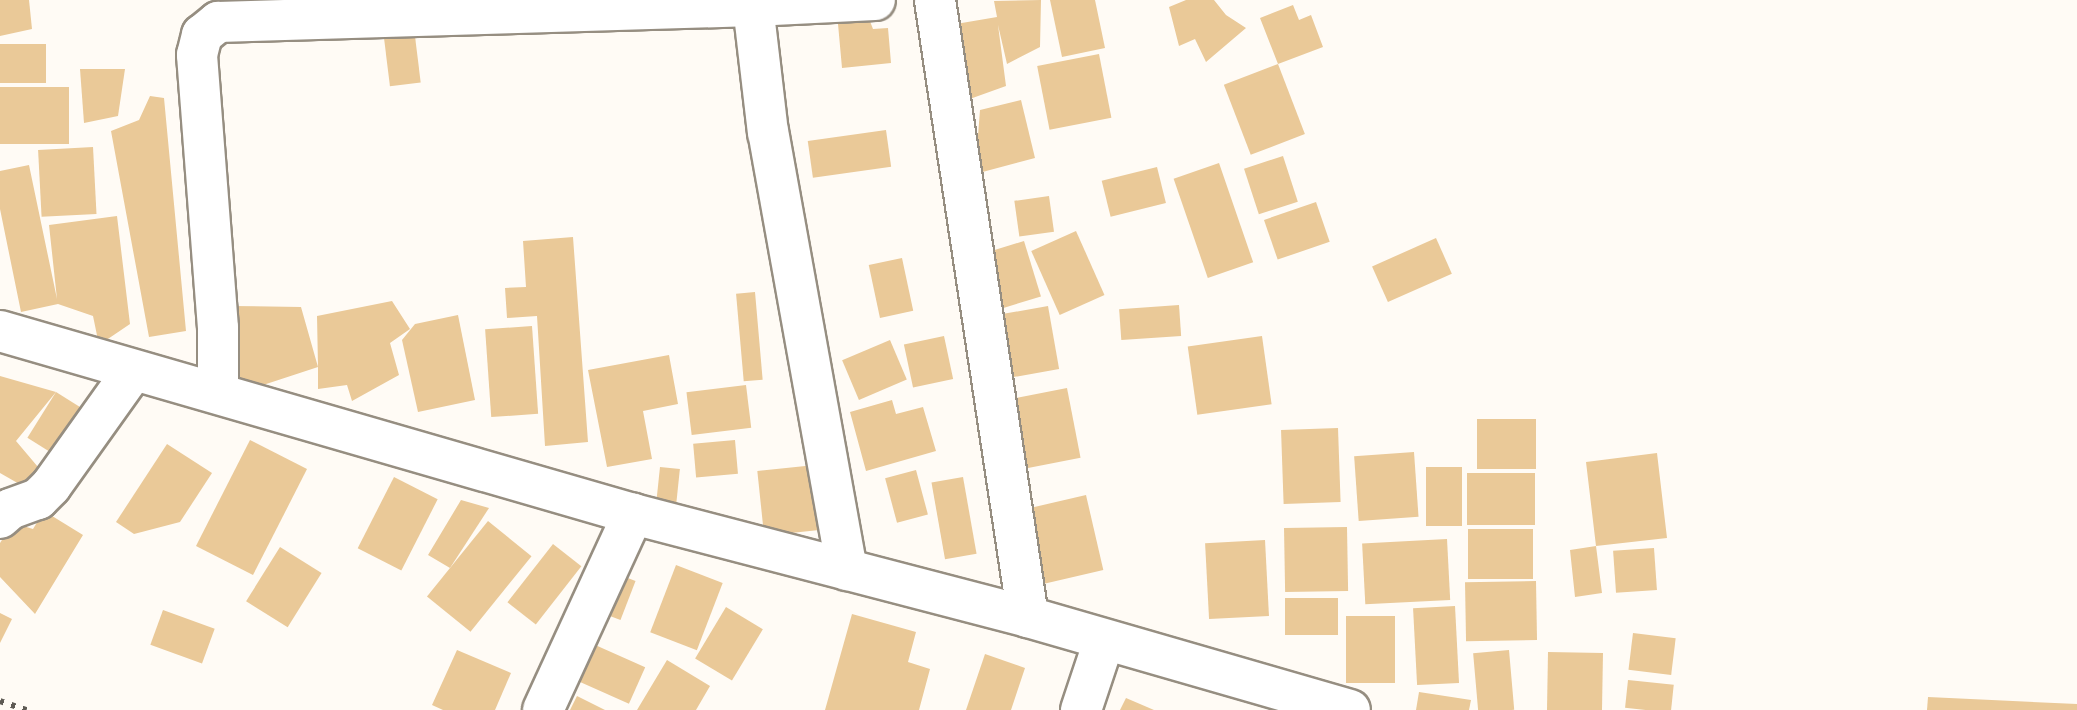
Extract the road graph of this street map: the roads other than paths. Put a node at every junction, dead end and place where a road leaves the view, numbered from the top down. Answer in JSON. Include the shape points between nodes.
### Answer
{"nodes":[{"id":1,"x":875,"y":0,"type":"edge"},
{"id":2,"x":935,"y":0,"type":"edge"},
{"id":3,"x":752,"y":3,"type":"edge"},
{"id":4,"x":0,"y":331,"type":"edge"},
{"id":5,"x":133,"y":371,"type":"junction"},
{"id":6,"x":218,"y":393,"type":"junction"},
{"id":7,"x":633,"y":514,"type":"junction"},
{"id":8,"x":0,"y":518,"type":"edge"},
{"id":9,"x":847,"y":570,"type":"junction"},
{"id":10,"x":1028,"y":617,"type":"junction"},
{"id":11,"x":1104,"y":641,"type":"junction"},
{"id":12,"x":543,"y":710,"type":"edge"},
{"id":13,"x":1081,"y":710,"type":"edge"},
{"id":14,"x":1350,"y":710,"type":"edge"}],
"edges":[{"from":1,"to":3,"type":"street"},
{"from":2,"to":10,"type":"street"},
{"from":3,"to":6,"type":"street","via":[[218,22],[202,35],[197,55],[218,328]]},
{"from":3,"to":9,"type":"street","via":[[768,133]]},
{"from":4,"to":5,"type":"street"},
{"from":5,"to":6,"type":"street"},
{"from":5,"to":8,"type":"street","via":[[51,486],[38,499]]},
{"from":6,"to":7,"type":"street"},
{"from":7,"to":9,"type":"street"},
{"from":7,"to":12,"type":"street"},
{"from":9,"to":10,"type":"street"},
{"from":10,"to":11,"type":"street"},
{"from":11,"to":13,"type":"street"},
{"from":11,"to":14,"type":"street"}]}
